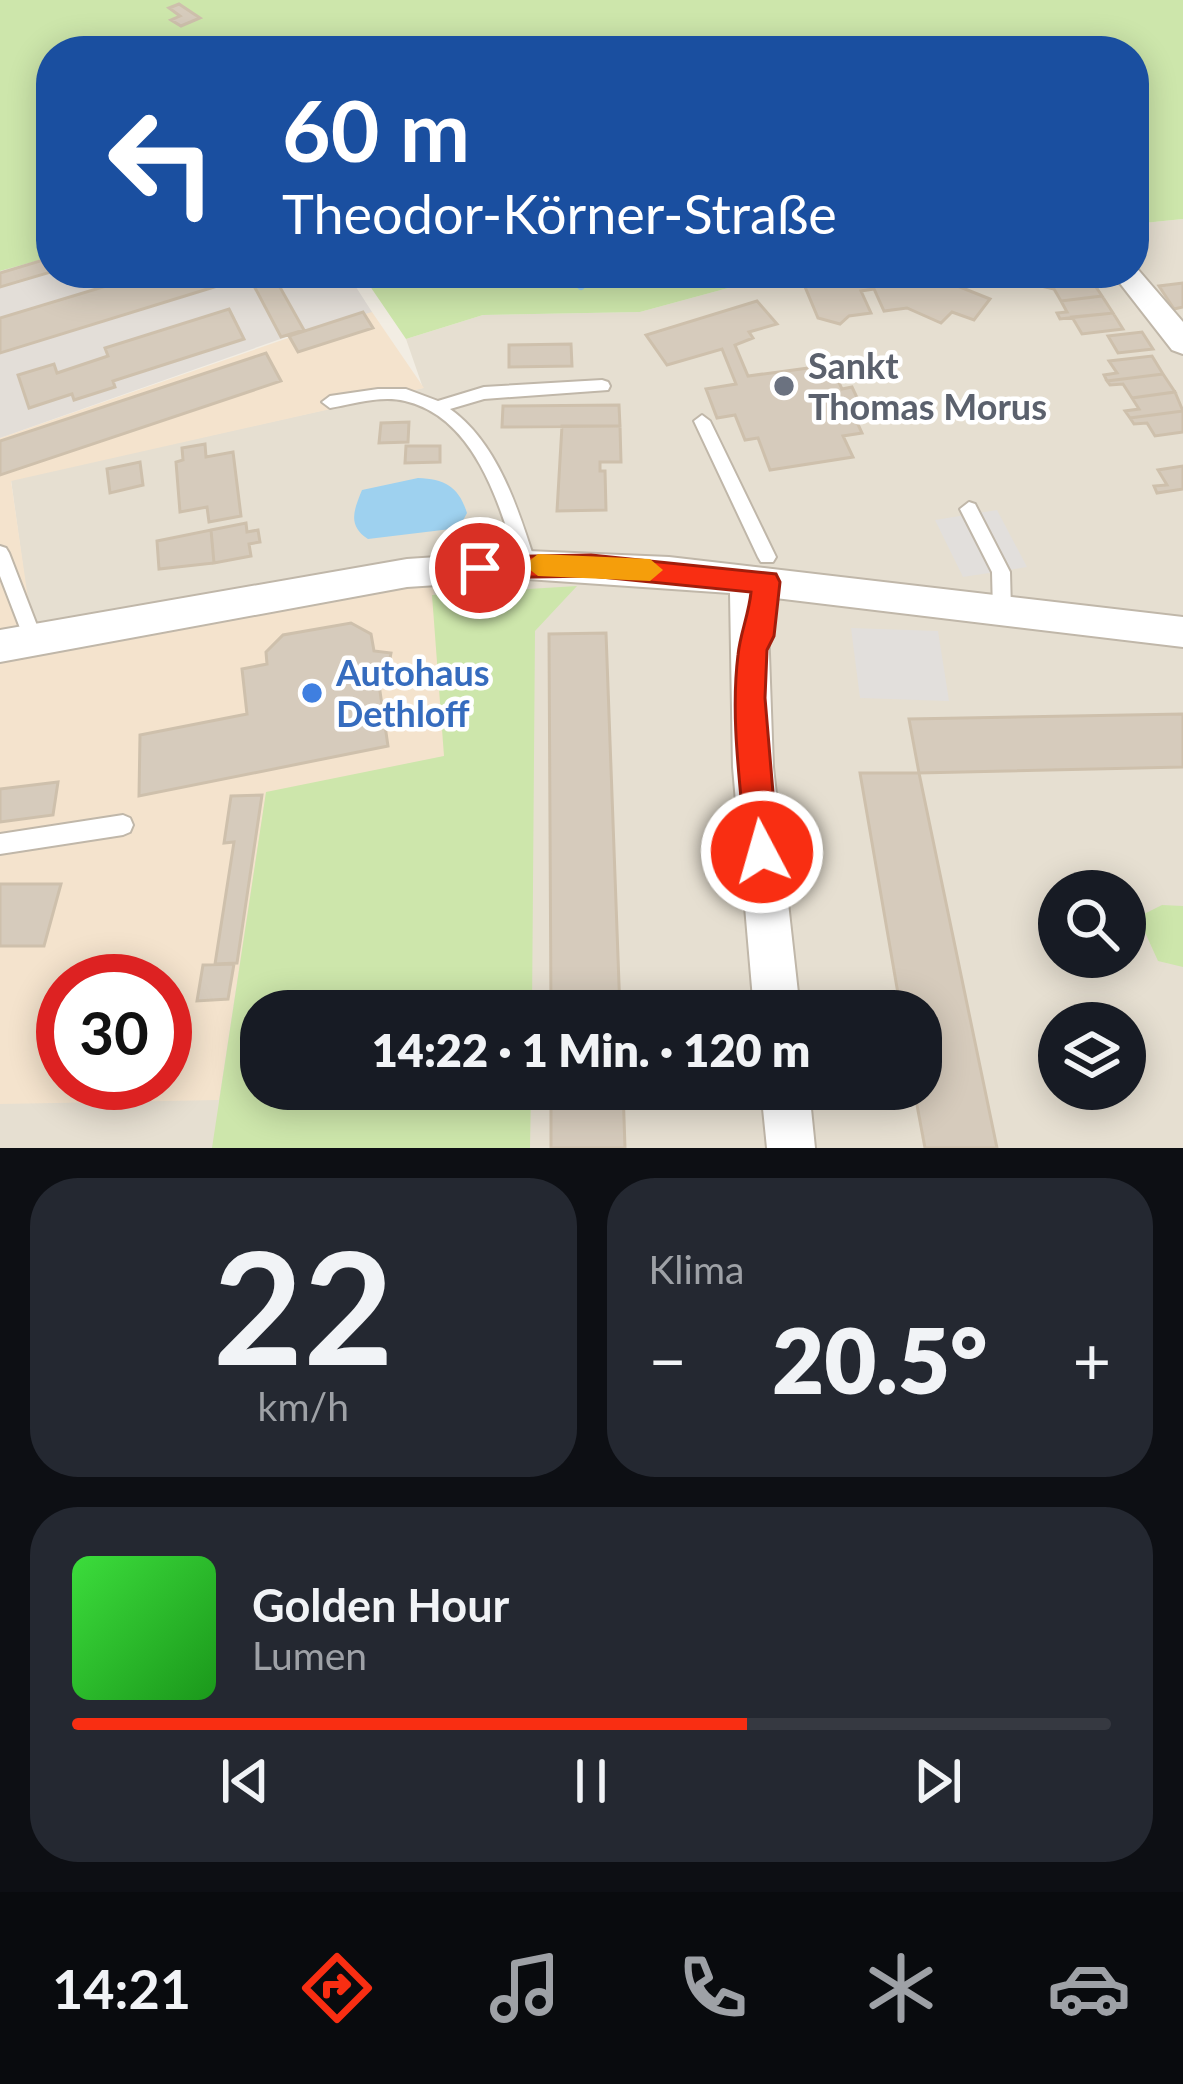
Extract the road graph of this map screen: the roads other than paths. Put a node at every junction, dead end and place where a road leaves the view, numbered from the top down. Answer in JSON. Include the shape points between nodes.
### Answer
{"nodes":[{"id":1,"x":1138,"y":288,"type":"edge"},
{"id":2,"x":1183,"y":344,"type":"edge"},
{"id":3,"x":602,"y":386,"type":"dead end"},
{"id":4,"x":330,"y":402,"type":"dead end"},
{"id":5,"x":436,"y":407,"type":"junction"},
{"id":6,"x":702,"y":421,"type":"dead end"},
{"id":7,"x":969,"y":508,"type":"dead end"},
{"id":8,"x":0,"y":553,"type":"edge"},
{"id":9,"x":527,"y":565,"type":"junction"},
{"id":10,"x":760,"y":575,"type":"junction"},
{"id":11,"x":1002,"y":611,"type":"junction"},
{"id":12,"x":1183,"y":632,"type":"edge"},
{"id":13,"x":17,"y":643,"type":"edge"},
{"id":14,"x":123,"y":825,"type":"dead end"},
{"id":15,"x":0,"y":844,"type":"edge"},
{"id":16,"x":775,"y":990,"type":"edge"},
{"id":17,"x":787,"y":1110,"type":"edge"},
{"id":18,"x":791,"y":1148,"type":"edge"}],
"edges":[{"from":1,"to":2,"type":"street"},
{"from":3,"to":5,"type":"lane","via":[[484,393]]},
{"from":4,"to":5,"type":"lane","via":[[404,394]]},
{"from":5,"to":9,"type":"lane","via":[[482,460]]},
{"from":6,"to":10,"type":"lane"},
{"from":7,"to":11,"type":"lane","via":[[1000,572]]},
{"from":8,"to":13,"type":"lane"},
{"from":9,"to":10,"type":"street"},
{"from":9,"to":13,"type":"street","via":[[407,573]]},
{"from":10,"to":11,"type":"street"},
{"from":10,"to":16,"type":"street","via":[[753,767]]},
{"from":11,"to":12,"type":"street"},
{"from":14,"to":15,"type":"lane"},
{"from":17,"to":18,"type":"street"}]}
